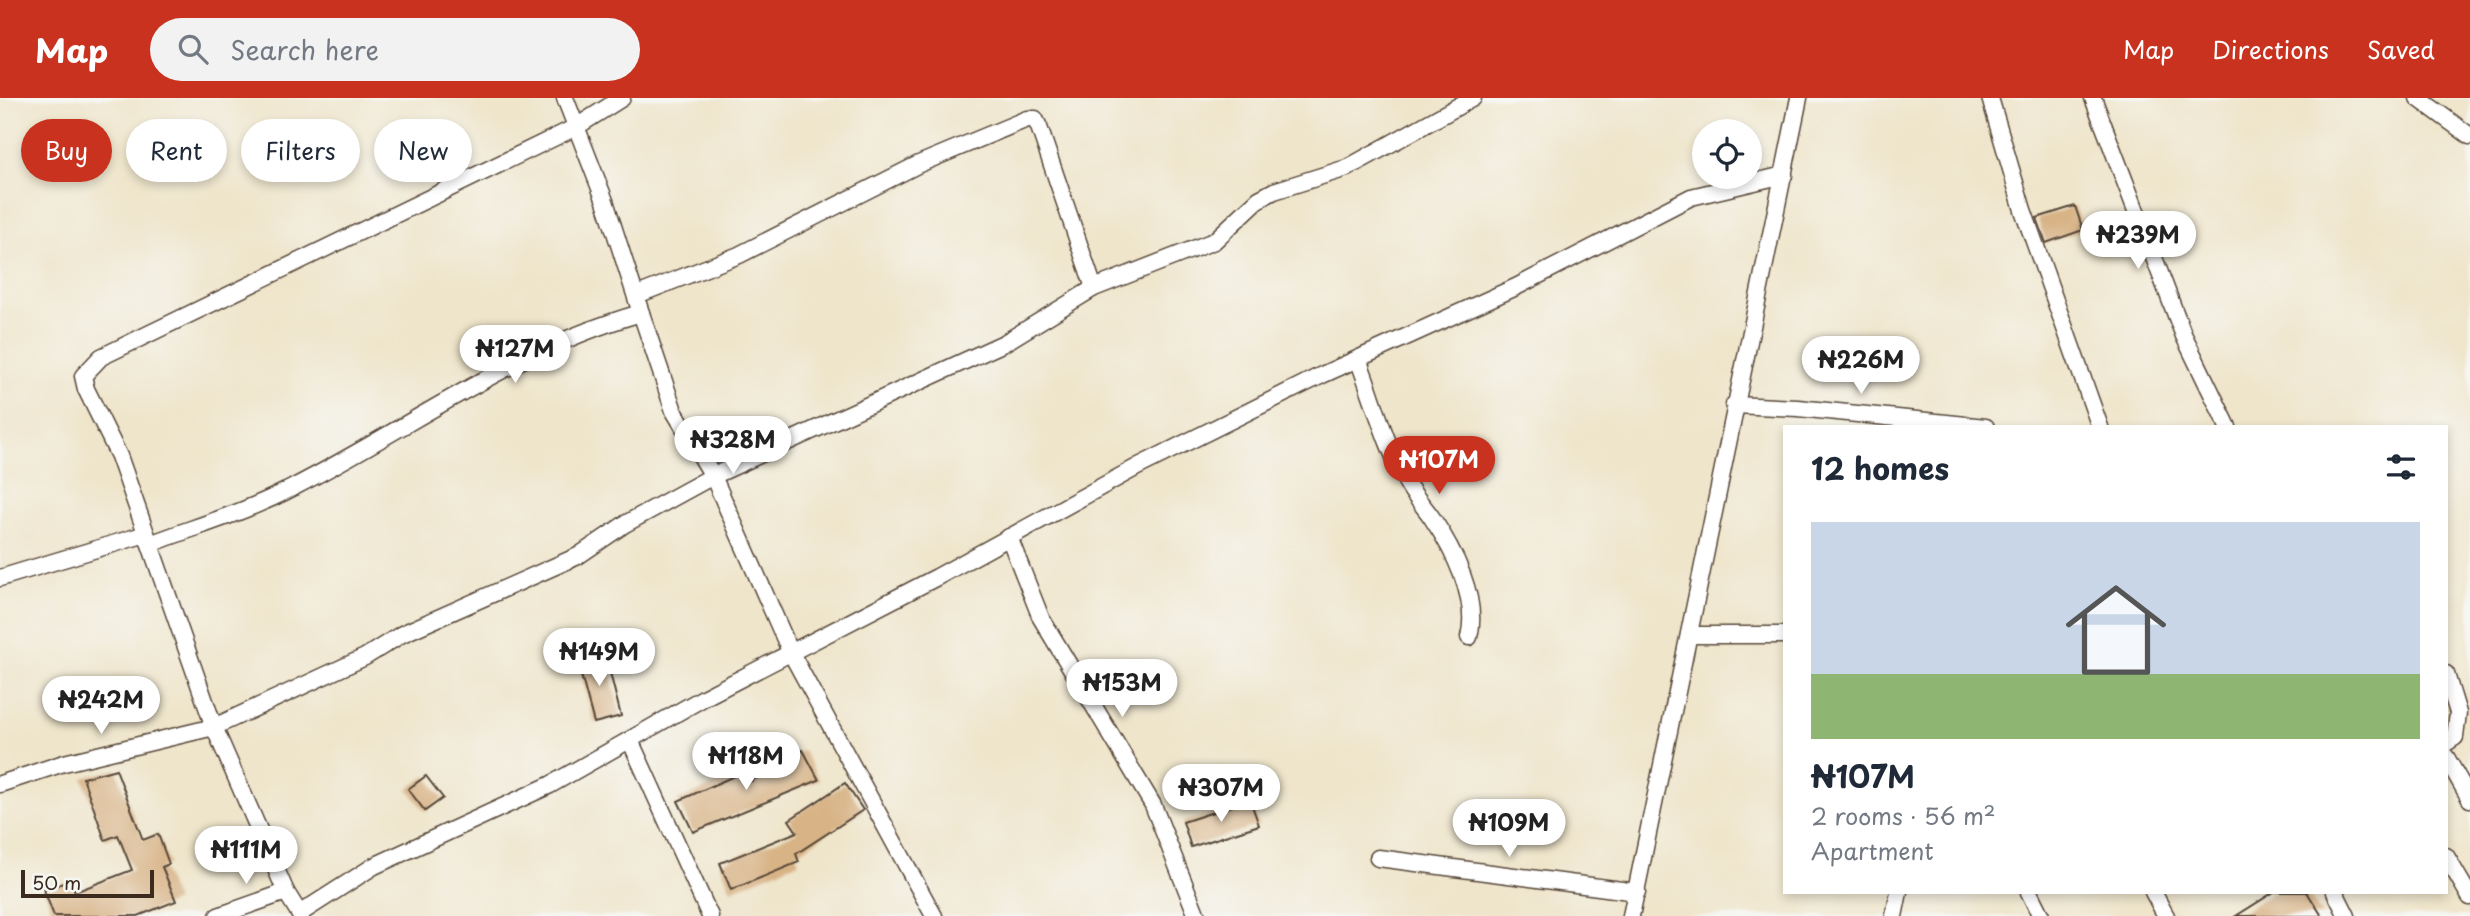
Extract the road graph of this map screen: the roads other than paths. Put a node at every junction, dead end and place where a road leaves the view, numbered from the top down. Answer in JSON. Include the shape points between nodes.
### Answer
{"nodes":[{"id":1,"x":565,"y":98,"type":"edge"},
{"id":2,"x":622,"y":98,"type":"edge"},
{"id":3,"x":1473,"y":98,"type":"edge"},
{"id":4,"x":1799,"y":98,"type":"edge"},
{"id":5,"x":1990,"y":98,"type":"edge"},
{"id":6,"x":2093,"y":98,"type":"edge"},
{"id":7,"x":2418,"y":98,"type":"edge"},
{"id":8,"x":576,"y":127,"type":"junction"},
{"id":9,"x":2470,"y":136,"type":"edge"},
{"id":10,"x":1784,"y":175,"type":"junction"},
{"id":11,"x":1094,"y":288,"type":"junction"},
{"id":12,"x":637,"y":295,"type":"junction"},
{"id":13,"x":641,"y":313,"type":"junction"},
{"id":14,"x":1359,"y":359,"type":"junction"},
{"id":15,"x":1734,"y":405,"type":"junction"},
{"id":16,"x":1966,"y":425,"type":"edge"},
{"id":17,"x":2099,"y":425,"type":"edge"},
{"id":18,"x":2227,"y":425,"type":"edge"},
{"id":19,"x":713,"y":476,"type":"junction"},
{"id":20,"x":1009,"y":537,"type":"junction"},
{"id":21,"x":148,"y":539,"type":"junction"},
{"id":22,"x":0,"y":578,"type":"edge"},
{"id":23,"x":1689,"y":635,"type":"junction"},
{"id":24,"x":1783,"y":635,"type":"edge"},
{"id":25,"x":1469,"y":637,"type":"dead end"},
{"id":26,"x":791,"y":653,"type":"junction"},
{"id":27,"x":2448,"y":680,"type":"edge"},
{"id":28,"x":214,"y":727,"type":"junction"},
{"id":29,"x":630,"y":740,"type":"junction"},
{"id":30,"x":2448,"y":742,"type":"edge"},
{"id":31,"x":2448,"y":760,"type":"edge"},
{"id":32,"x":0,"y":785,"type":"edge"},
{"id":33,"x":2470,"y":799,"type":"edge"},
{"id":34,"x":1378,"y":858,"type":"dead end"},
{"id":35,"x":2448,"y":859,"type":"edge"},
{"id":36,"x":286,"y":891,"type":"junction"},
{"id":37,"x":1637,"y":892,"type":"junction"},
{"id":38,"x":1899,"y":894,"type":"edge"},
{"id":39,"x":2030,"y":894,"type":"edge"},
{"id":40,"x":2153,"y":894,"type":"edge"},
{"id":41,"x":2336,"y":894,"type":"edge"},
{"id":42,"x":2470,"y":897,"type":"edge"},
{"id":43,"x":300,"y":915,"type":"edge"},
{"id":44,"x":218,"y":916,"type":"edge"},
{"id":45,"x":710,"y":916,"type":"edge"},
{"id":46,"x":934,"y":916,"type":"edge"},
{"id":47,"x":1196,"y":916,"type":"edge"},
{"id":48,"x":1632,"y":916,"type":"edge"},
{"id":49,"x":1894,"y":916,"type":"edge"},
{"id":50,"x":2041,"y":916,"type":"edge"},
{"id":51,"x":2166,"y":916,"type":"edge"},
{"id":52,"x":2347,"y":916,"type":"edge"}],
"edges":[{"from":1,"to":8,"type":"street"},
{"from":2,"to":8,"type":"street"},
{"from":3,"to":11,"type":"street","via":[[1347,168],[1259,199],[1214,241]]},
{"from":4,"to":10,"type":"street"},
{"from":5,"to":17,"type":"street","via":[[2023,210]]},
{"from":6,"to":18,"type":"street","via":[[2184,336]]},
{"from":7,"to":9,"type":"street"},
{"from":8,"to":12,"type":"street"},
{"from":8,"to":21,"type":"street","via":[[88,367],[83,376],[86,389],[119,456]]},
{"from":10,"to":14,"type":"street","via":[[1691,197],[1516,287]]},
{"from":10,"to":15,"type":"street"},
{"from":11,"to":12,"type":"street","via":[[1039,127],[1035,119],[1027,118],[919,164],[739,255]]},
{"from":11,"to":19,"type":"street","via":[[1004,342]]},
{"from":12,"to":13,"type":"street"},
{"from":13,"to":19,"type":"street","via":[[674,411]]},
{"from":13,"to":21,"type":"street","via":[[537,351],[292,488]]},
{"from":14,"to":20,"type":"street","via":[[1139,466]]},
{"from":14,"to":25,"type":"street","via":[[1407,484],[1458,565],[1472,614]]},
{"from":15,"to":16,"type":"street"},
{"from":15,"to":23,"type":"street"},
{"from":19,"to":26,"type":"street"},
{"from":19,"to":28,"type":"street","via":[[625,524],[578,556],[402,634],[365,657]]},
{"from":20,"to":26,"type":"street"},
{"from":20,"to":47,"type":"street","via":[[1041,618],[1153,806]]},
{"from":21,"to":22,"type":"street"},
{"from":21,"to":28,"type":"street"},
{"from":23,"to":24,"type":"street"},
{"from":23,"to":37,"type":"street"},
{"from":26,"to":29,"type":"street"},
{"from":26,"to":46,"type":"street"},
{"from":27,"to":30,"type":"street","via":[[2458,713],[2455,737]]},
{"from":28,"to":32,"type":"street","via":[[64,763]]},
{"from":28,"to":36,"type":"street"},
{"from":29,"to":43,"type":"street","via":[[517,802],[374,866]]},
{"from":29,"to":45,"type":"street"},
{"from":31,"to":33,"type":"street"},
{"from":34,"to":37,"type":"street"},
{"from":35,"to":42,"type":"street"},
{"from":36,"to":43,"type":"street"},
{"from":36,"to":44,"type":"street"},
{"from":37,"to":48,"type":"street"},
{"from":38,"to":49,"type":"street"},
{"from":39,"to":50,"type":"street"},
{"from":40,"to":51,"type":"street"},
{"from":41,"to":52,"type":"street"}]}
